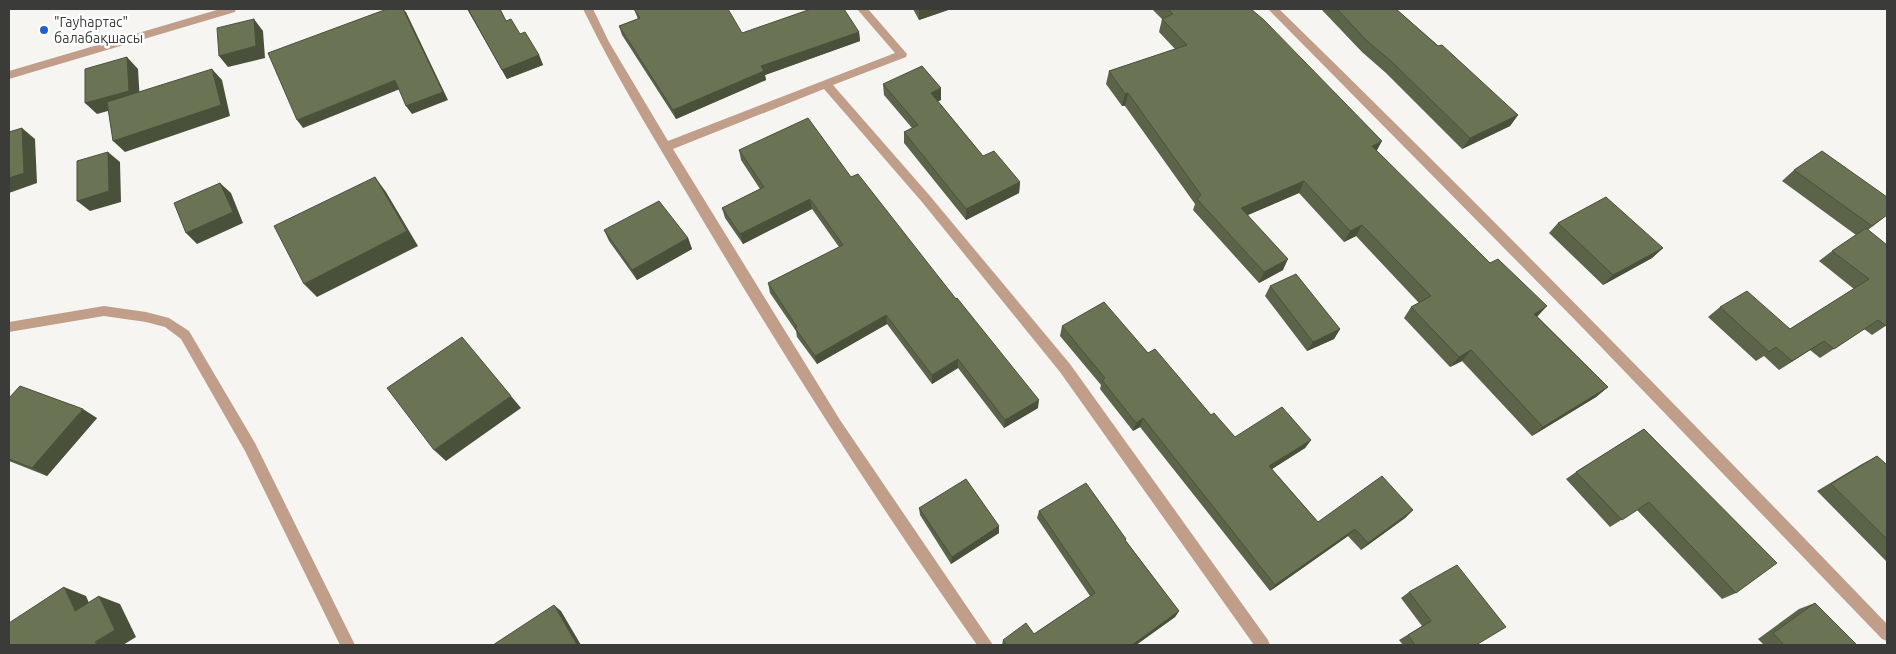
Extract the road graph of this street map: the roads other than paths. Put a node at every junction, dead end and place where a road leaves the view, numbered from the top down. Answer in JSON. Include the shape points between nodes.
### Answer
{"nodes":[{"id":1,"x":232,"y":9,"type":"edge"},
{"id":2,"x":588,"y":9,"type":"edge"},
{"id":3,"x":862,"y":9,"type":"edge"},
{"id":4,"x":1273,"y":9,"type":"edge"},
{"id":5,"x":9,"y":75,"type":"edge"},
{"id":6,"x":825,"y":83,"type":"junction"},
{"id":7,"x":666,"y":147,"type":"junction"},
{"id":8,"x":9,"y":327,"type":"edge"},
{"id":9,"x":1887,"y":634,"type":"edge"},
{"id":10,"x":348,"y":645,"type":"edge"},
{"id":11,"x":986,"y":645,"type":"edge"},
{"id":12,"x":1263,"y":645,"type":"edge"}],
"edges":[{"from":1,"to":5,"type":"street"},
{"from":2,"to":7,"type":"street"},
{"from":3,"to":6,"type":"street","via":[[902,54]]},
{"from":4,"to":9,"type":"street","via":[[1678,416]]},
{"from":6,"to":7,"type":"street"},
{"from":6,"to":12,"type":"street","via":[[926,198],[1065,368]]},
{"from":7,"to":11,"type":"street","via":[[785,347],[930,568]]},
{"from":8,"to":10,"type":"street","via":[[104,311],[169,323],[185,335],[250,447]]}]}
